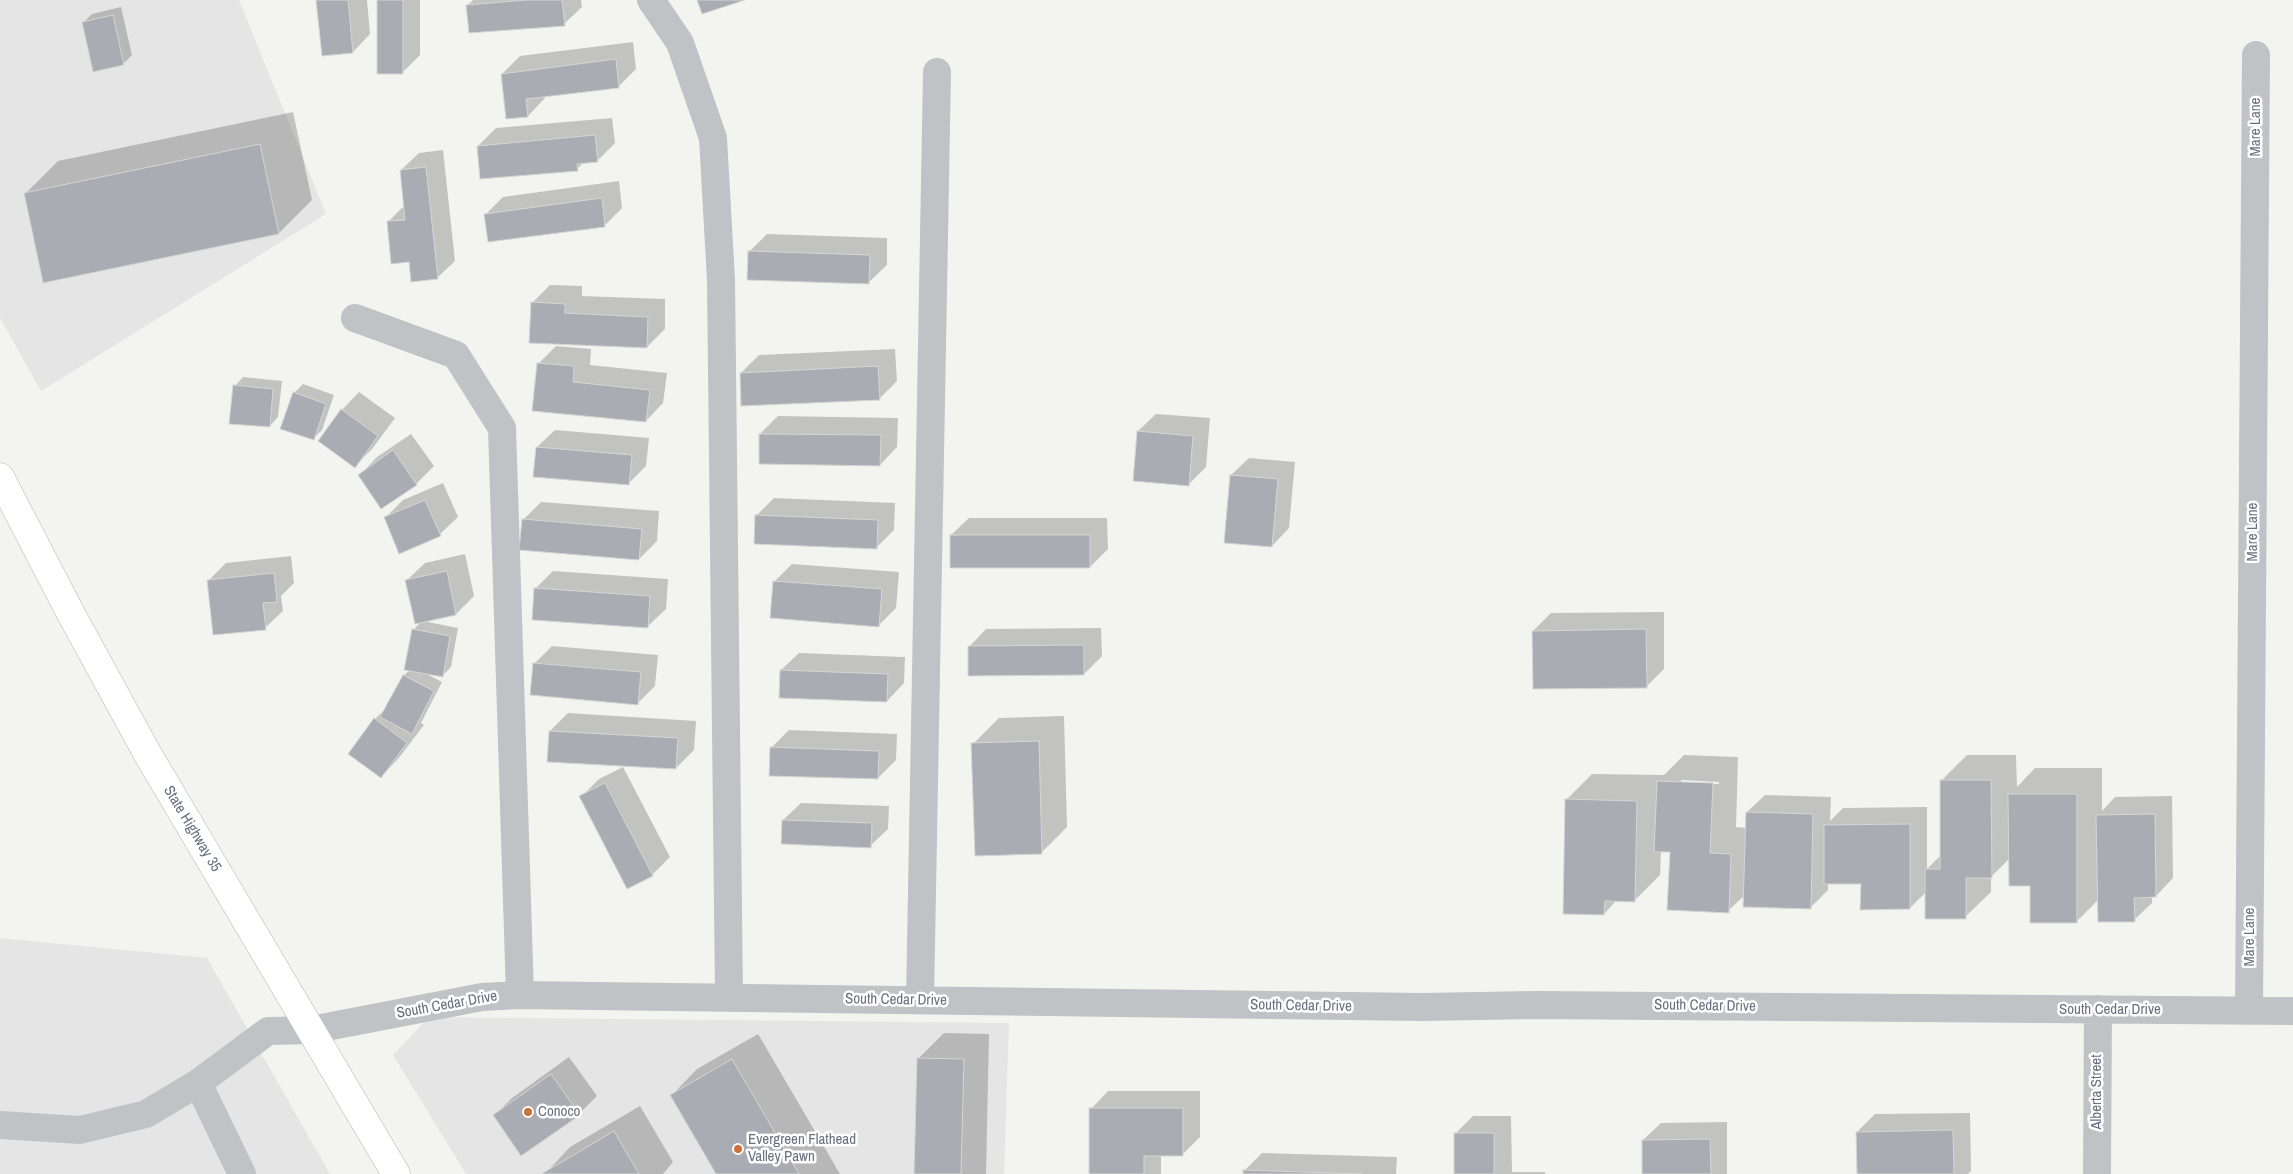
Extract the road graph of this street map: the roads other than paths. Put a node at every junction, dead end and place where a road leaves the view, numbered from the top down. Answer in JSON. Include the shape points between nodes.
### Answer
{"nodes":[{"id":1,"x":652,"y":0,"type":"edge"},
{"id":2,"x":2256,"y":55,"type":"dead end"},
{"id":3,"x":937,"y":72,"type":"dead end"},
{"id":4,"x":355,"y":318,"type":"dead end"},
{"id":5,"x":0,"y":477,"type":"edge"},
{"id":6,"x":520,"y":995,"type":"junction"},
{"id":7,"x":729,"y":997,"type":"junction"},
{"id":8,"x":920,"y":1000,"type":"junction"},
{"id":9,"x":2098,"y":1010,"type":"junction"},
{"id":10,"x":2249,"y":1010,"type":"junction"},
{"id":11,"x":2293,"y":1011,"type":"edge"},
{"id":12,"x":311,"y":1030,"type":"junction"},
{"id":13,"x":198,"y":1083,"type":"junction"},
{"id":14,"x":0,"y":1125,"type":"edge"},
{"id":15,"x":242,"y":1174,"type":"edge"},
{"id":16,"x":396,"y":1174,"type":"edge"},
{"id":17,"x":2097,"y":1174,"type":"edge"}],
"edges":[{"from":1,"to":7,"type":"street","via":[[680,43],[713,138],[720,280]]},
{"from":2,"to":10,"type":"street","name":"Mare Lane"},
{"from":3,"to":8,"type":"street"},
{"from":4,"to":6,"type":"street","via":[[456,355],[502,428]]},
{"from":5,"to":12,"type":"main road","name":"State Highway 35","via":[[147,753]]},
{"from":6,"to":7,"type":"street","name":"South Cedar Drive"},
{"from":6,"to":12,"type":"street","name":"South Cedar Drive","via":[[482,997]]},
{"from":7,"to":8,"type":"street","name":"South Cedar Drive"},
{"from":8,"to":9,"type":"street","name":"South Cedar Drive","via":[[1422,1008],[1535,1005]]},
{"from":9,"to":10,"type":"street","name":"South Cedar Drive"},
{"from":9,"to":17,"type":"street","name":"Alberta Street"},
{"from":10,"to":11,"type":"street","name":"South Cedar Drive"},
{"from":12,"to":13,"type":"street","name":"South Cedar Drive","via":[[268,1031]]},
{"from":12,"to":16,"type":"main road","name":"State Highway 35"},
{"from":13,"to":14,"type":"street","name":"South Cedar Drive","via":[[146,1114],[80,1130]]},
{"from":13,"to":15,"type":"street"}]}
